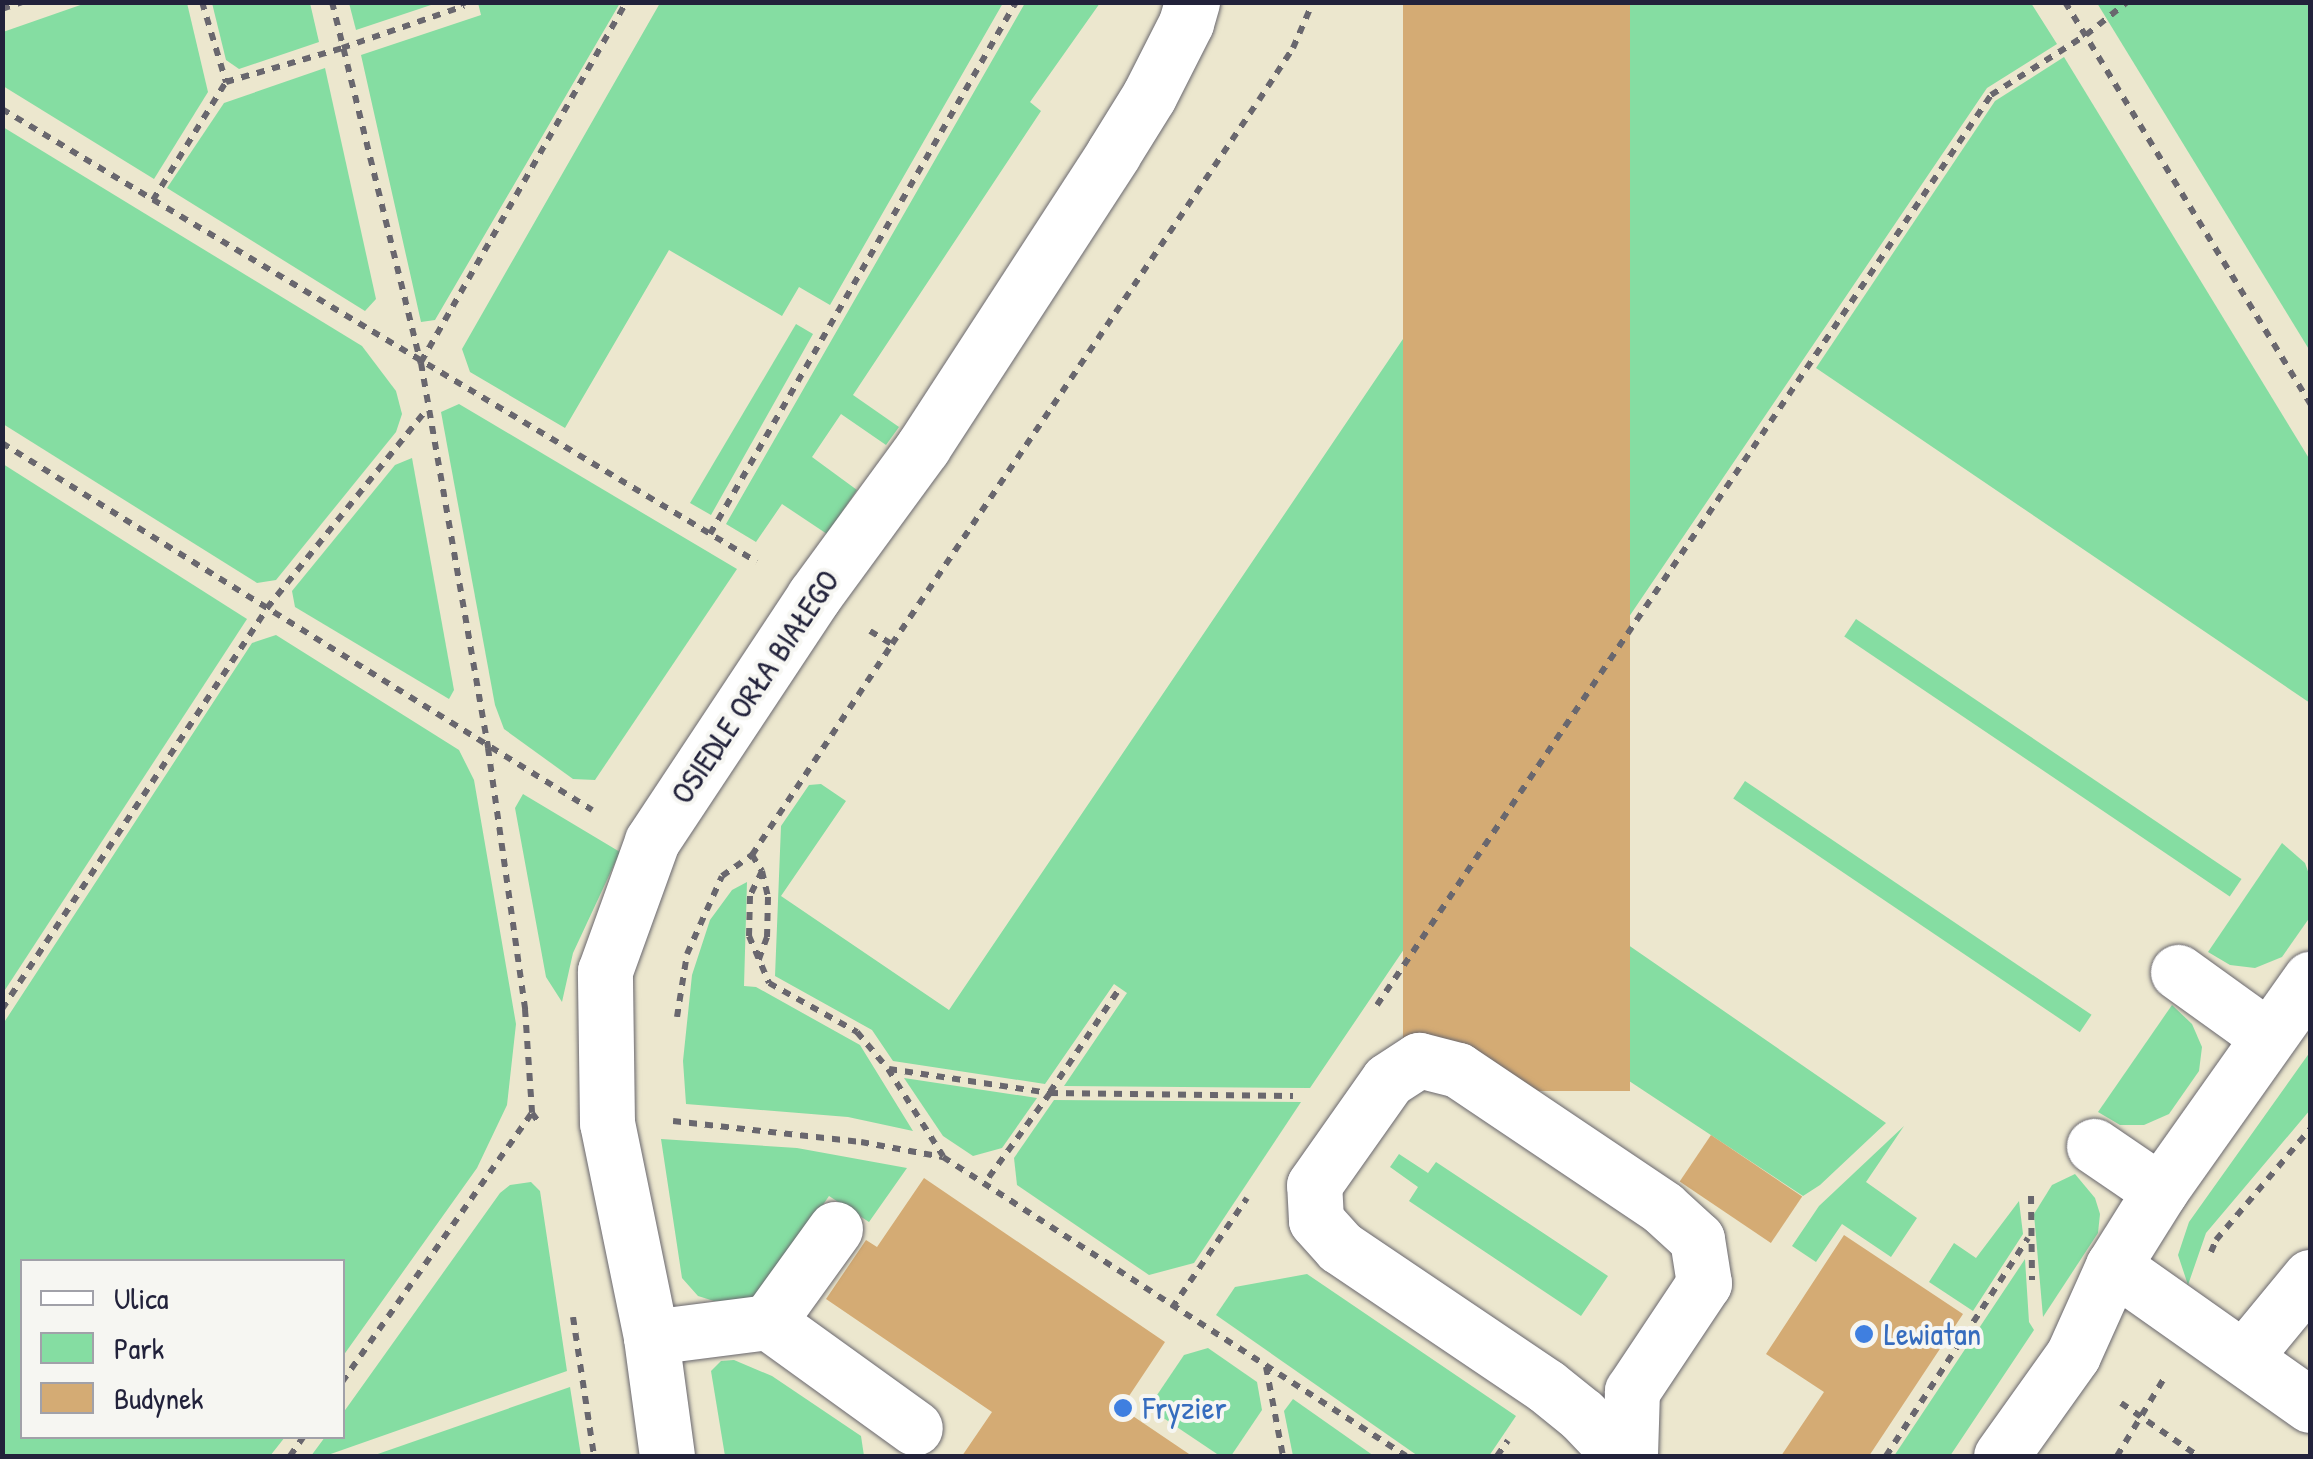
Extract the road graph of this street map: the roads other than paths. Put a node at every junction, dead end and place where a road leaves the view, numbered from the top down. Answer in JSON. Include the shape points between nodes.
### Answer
{"nodes":[{"id":1,"x":1192,"y":2,"type":"edge"},
{"id":2,"x":2178,"y":972,"type":"dead end"},
{"id":3,"x":2310,"y":980,"type":"edge"},
{"id":4,"x":2267,"y":1036,"type":"junction"},
{"id":5,"x":2094,"y":1146,"type":"dead end"},
{"id":6,"x":2160,"y":1191,"type":"junction"},
{"id":7,"x":835,"y":1229,"type":"dead end"},
{"id":8,"x":2113,"y":1266,"type":"junction"},
{"id":9,"x":2310,"y":1277,"type":"edge"},
{"id":10,"x":768,"y":1322,"type":"junction"},
{"id":11,"x":651,"y":1338,"type":"junction"},
{"id":12,"x":2244,"y":1357,"type":"junction"},
{"id":13,"x":2310,"y":1405,"type":"edge"},
{"id":14,"x":915,"y":1428,"type":"dead end"},
{"id":15,"x":667,"y":1456,"type":"edge"},
{"id":16,"x":1620,"y":1456,"type":"edge"},
{"id":17,"x":1630,"y":1456,"type":"edge"},
{"id":18,"x":2001,"y":1456,"type":"edge"}],
"edges":[{"from":1,"to":11,"type":"street","name":"OSIEDLE ORŁA BIAŁEGO","via":[[1149,96],[1113,154],[923,447],[814,596],[652,840],[605,971],[607,1124]]},
{"from":2,"to":4,"type":"street"},
{"from":3,"to":4,"type":"street"},
{"from":4,"to":6,"type":"street"},
{"from":5,"to":6,"type":"street"},
{"from":6,"to":8,"type":"street"},
{"from":7,"to":10,"type":"street"},
{"from":8,"to":12,"type":"street"},
{"from":8,"to":18,"type":"street","via":[[2074,1355]]},
{"from":9,"to":12,"type":"street"},
{"from":10,"to":11,"type":"street"},
{"from":10,"to":14,"type":"street"},
{"from":11,"to":15,"type":"street","name":"OSIEDLE ORŁA BIAŁEGO"},
{"from":12,"to":13,"type":"street"},
{"from":16,"to":17,"type":"street","via":[[1546,1386],[1340,1247],[1316,1220],[1314,1186],[1388,1080],[1419,1060],[1458,1070],[1664,1208],[1697,1238],[1704,1284],[1632,1392]]}]}
